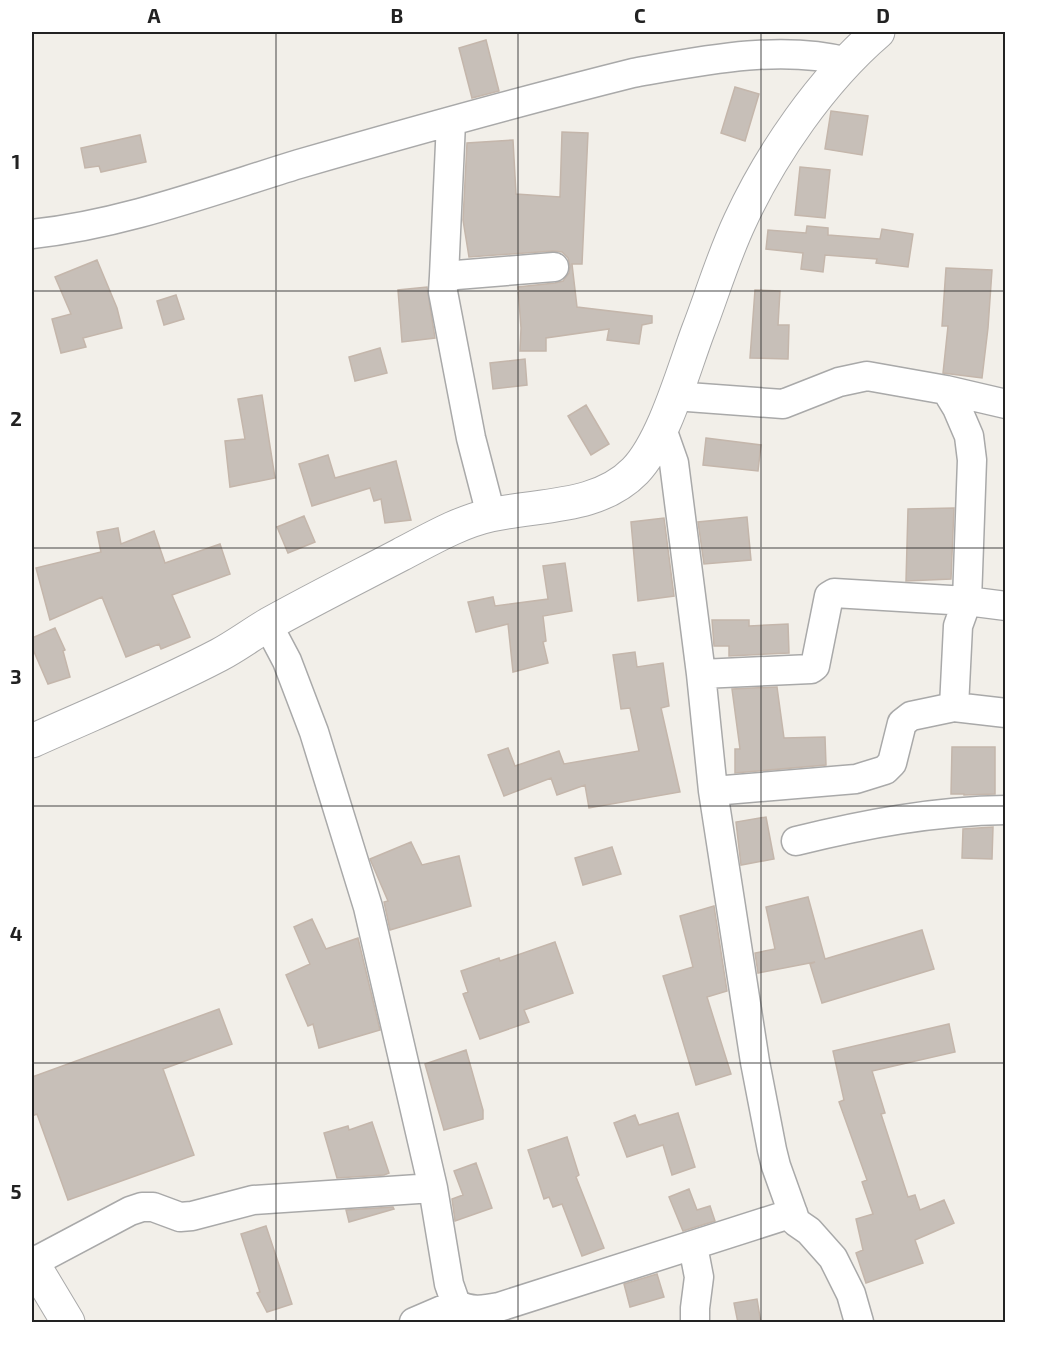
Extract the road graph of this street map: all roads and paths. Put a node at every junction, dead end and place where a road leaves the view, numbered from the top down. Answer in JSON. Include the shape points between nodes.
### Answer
{"nodes":[{"id":1,"x":878,"y":32,"type":"edge"},
{"id":2,"x":848,"y":62,"type":"junction"},
{"id":3,"x":451,"y":122,"type":"junction"},
{"id":4,"x":32,"y":234,"type":"edge"},
{"id":5,"x":554,"y":267,"type":"dead end"},
{"id":6,"x":444,"y":276,"type":"junction"},
{"id":7,"x":946,"y":390,"type":"junction"},
{"id":8,"x":674,"y":396,"type":"junction"},
{"id":9,"x":1005,"y":404,"type":"edge"},
{"id":10,"x":662,"y":429,"type":"junction"},
{"id":11,"x":490,"y":515,"type":"junction"},
{"id":12,"x":967,"y":601,"type":"junction"},
{"id":13,"x":1005,"y":606,"type":"edge"},
{"id":14,"x":268,"y":625,"type":"junction"},
{"id":15,"x":701,"y":674,"type":"junction"},
{"id":16,"x":954,"y":707,"type":"junction"},
{"id":17,"x":1005,"y":713,"type":"edge"},
{"id":18,"x":32,"y":741,"type":"edge"},
{"id":19,"x":713,"y":791,"type":"junction"},
{"id":20,"x":1005,"y":810,"type":"edge"},
{"id":21,"x":796,"y":841,"type":"dead end"},
{"id":22,"x":433,"y":1188,"type":"junction"},
{"id":23,"x":793,"y":1213,"type":"junction"},
{"id":24,"x":693,"y":1245,"type":"junction"},
{"id":25,"x":32,"y":1262,"type":"edge"},
{"id":26,"x":456,"y":1304,"type":"junction"},
{"id":27,"x":69,"y":1323,"type":"edge"},
{"id":28,"x":414,"y":1323,"type":"edge"},
{"id":29,"x":695,"y":1323,"type":"edge"},
{"id":30,"x":859,"y":1323,"type":"edge"}],
"edges":[{"from":1,"to":2,"type":"street"},
{"from":2,"to":3,"type":"street","via":[[791,55],[682,64],[613,78]]},
{"from":2,"to":8,"type":"street","via":[[804,114],[740,221]]},
{"from":3,"to":4,"type":"street","via":[[147,212],[69,230]]},
{"from":3,"to":6,"type":"street"},
{"from":5,"to":6,"type":"street"},
{"from":6,"to":11,"type":"street","via":[[443,292],[471,438]]},
{"from":7,"to":8,"type":"street","via":[[867,376],[783,404]]},
{"from":7,"to":9,"type":"street"},
{"from":7,"to":12,"type":"street","via":[[969,436],[972,460]]},
{"from":8,"to":10,"type":"street"},
{"from":10,"to":11,"type":"street","via":[[636,471],[599,494],[556,506]]},
{"from":10,"to":15,"type":"street","via":[[674,463]]},
{"from":11,"to":14,"type":"street","via":[[448,531]]},
{"from":12,"to":13,"type":"street"},
{"from":12,"to":15,"type":"street","via":[[834,593],[829,596],[815,666],[811,669]]},
{"from":12,"to":16,"type":"street","via":[[958,626]]},
{"from":14,"to":18,"type":"street","via":[[221,654],[148,690]]},
{"from":14,"to":22,"type":"street","via":[[287,661],[314,732],[368,907]]},
{"from":15,"to":19,"type":"street"},
{"from":16,"to":17,"type":"street"},
{"from":16,"to":19,"type":"street","via":[[911,716],[902,723],[892,763],[872,775]]},
{"from":19,"to":23,"type":"street","via":[[755,1062],[776,1166]]},
{"from":20,"to":21,"type":"street","via":[[972,810],[864,824]]},
{"from":22,"to":25,"type":"street","via":[[253,1200],[192,1216],[142,1207]]},
{"from":22,"to":26,"type":"street"},
{"from":23,"to":24,"type":"street"},
{"from":23,"to":30,"type":"street","via":[[796,1222],[833,1258],[851,1294]]},
{"from":24,"to":26,"type":"street","via":[[499,1307],[467,1310]]},
{"from":24,"to":29,"type":"street","via":[[699,1277]]},
{"from":25,"to":27,"type":"street"},
{"from":26,"to":28,"type":"street"}]}
